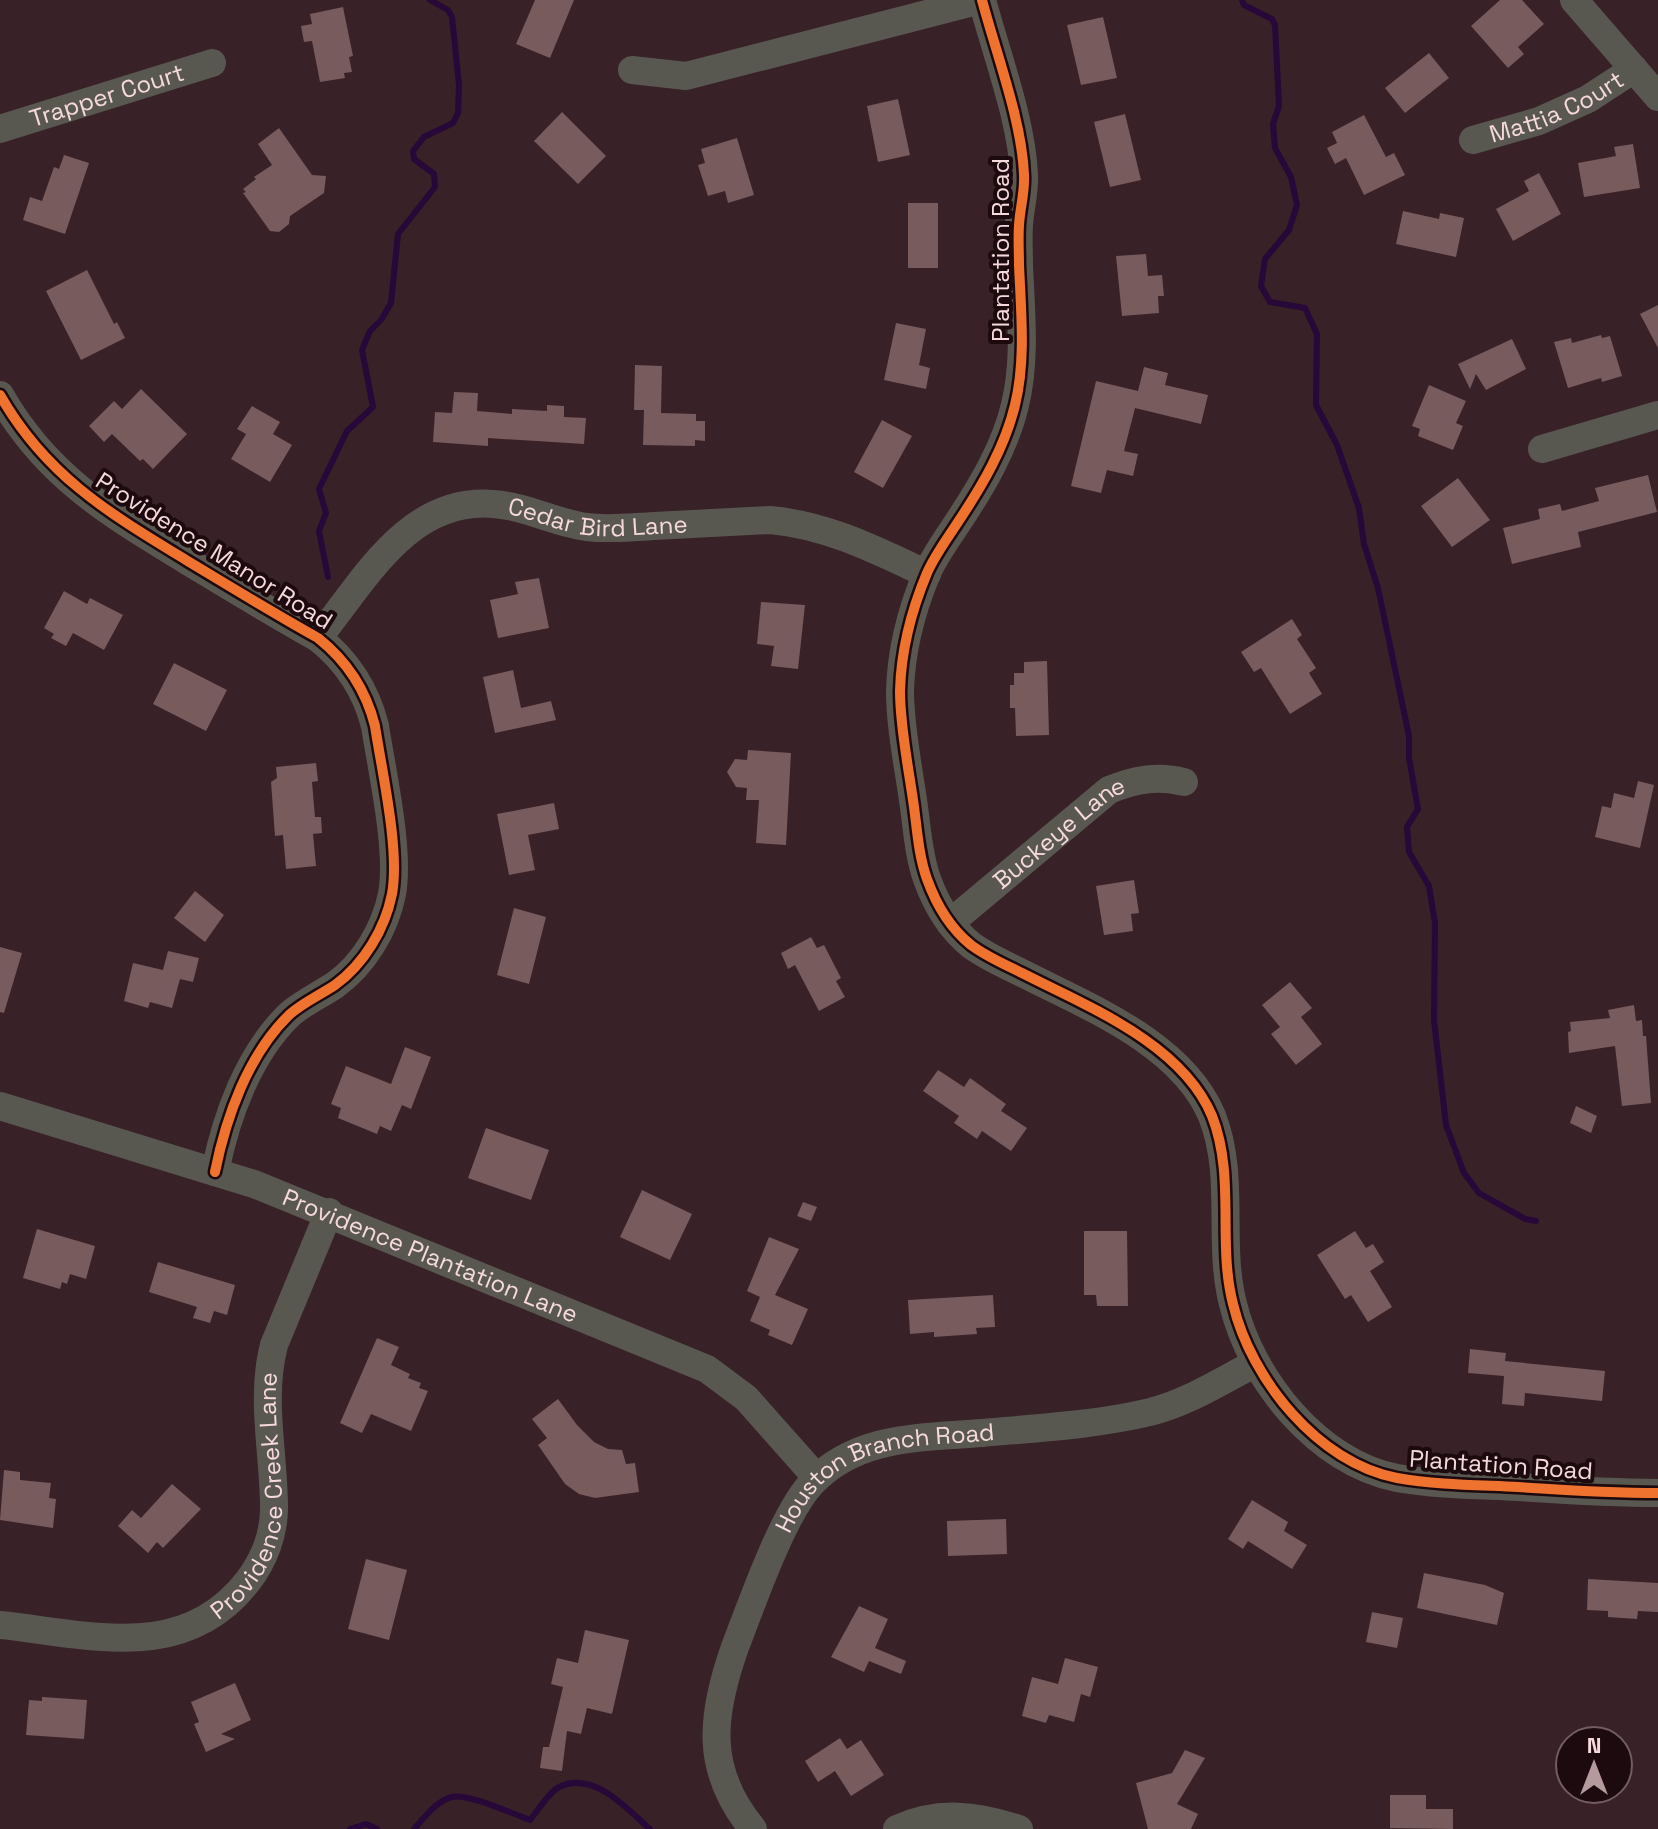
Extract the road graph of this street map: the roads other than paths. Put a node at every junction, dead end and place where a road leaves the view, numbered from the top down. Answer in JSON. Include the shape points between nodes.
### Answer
{"nodes":[{"id":1,"x":981,"y":0,"type":"edge"},
{"id":2,"x":1574,"y":0,"type":"edge"},
{"id":3,"x":212,"y":63,"type":"dead end"},
{"id":4,"x":1634,"y":69,"type":"junction"},
{"id":5,"x":632,"y":70,"type":"dead end"},
{"id":6,"x":1658,"y":97,"type":"edge"},
{"id":7,"x":0,"y":129,"type":"edge"},
{"id":8,"x":1473,"y":140,"type":"dead end"},
{"id":9,"x":0,"y":395,"type":"edge"},
{"id":10,"x":1658,"y":415,"type":"edge"},
{"id":11,"x":1542,"y":449,"type":"dead end"},
{"id":12,"x":927,"y":574,"type":"junction"},
{"id":13,"x":318,"y":638,"type":"junction"},
{"id":14,"x":1184,"y":782,"type":"dead end"},
{"id":15,"x":950,"y":923,"type":"junction"},
{"id":16,"x":0,"y":1106,"type":"edge"},
{"id":17,"x":215,"y":1172,"type":"junction"},
{"id":18,"x":329,"y":1212,"type":"junction"},
{"id":19,"x":1254,"y":1364,"type":"junction"},
{"id":20,"x":817,"y":1478,"type":"junction"},
{"id":21,"x":1658,"y":1493,"type":"edge"},
{"id":22,"x":0,"y":1625,"type":"edge"},
{"id":23,"x":753,"y":1829,"type":"edge"},
{"id":24,"x":897,"y":1829,"type":"edge"},
{"id":25,"x":1019,"y":1829,"type":"edge"}],
"edges":[{"from":1,"to":5,"type":"street","via":[[686,76]]},
{"from":1,"to":12,"type":"street","name":"Plantation Road","via":[[1025,177],[1018,231],[1020,373],[1002,444]]},
{"from":2,"to":4,"type":"street"},
{"from":3,"to":7,"type":"street","name":"Trapper Court"},
{"from":4,"to":6,"type":"street"},
{"from":4,"to":8,"type":"street","name":"Mattia Court","via":[[1588,99],[1539,121]]},
{"from":9,"to":13,"type":"street","name":"Providence Manor Road","via":[[48,462],[108,512]]},
{"from":10,"to":11,"type":"street"},
{"from":12,"to":13,"type":"street","name":"Cedar Bird Lane","via":[[800,523],[590,528],[533,511],[479,504],[439,511],[404,533]]},
{"from":12,"to":15,"type":"street","name":"Plantation Road","via":[[911,621],[900,692],[920,854]]},
{"from":13,"to":17,"type":"street","name":"Providence Manor Road","via":[[341,659],[369,704],[394,857],[392,895],[382,927],[361,959],[337,983],[290,1014],[267,1042],[229,1117]]},
{"from":14,"to":15,"type":"street","name":"Buckeye Lane","via":[[1140,779],[1109,790]]},
{"from":15,"to":19,"type":"street","name":"Plantation Road","via":[[985,954],[1148,1042],[1200,1092],[1223,1149],[1228,1280]]},
{"from":16,"to":17,"type":"street","name":"Providence Plantation Lane"},
{"from":17,"to":18,"type":"street","name":"Providence Plantation Lane"},
{"from":18,"to":20,"type":"street","name":"Providence Plantation Lane","via":[[707,1369],[746,1398]]},
{"from":18,"to":22,"type":"street","name":"Providence Creek Lane","via":[[274,1345],[267,1401],[274,1513],[268,1546],[238,1594],[191,1628],[166,1636]]},
{"from":19,"to":20,"type":"street","name":"Houston Branch Road","via":[[1152,1412],[893,1440],[848,1455]]},
{"from":19,"to":21,"type":"street","name":"Plantation Road","via":[[1307,1429],[1340,1453],[1394,1477]]},
{"from":20,"to":23,"type":"street","name":"Houston Branch Road","via":[[799,1499],[777,1545],[729,1665],[716,1714],[720,1770]]},
{"from":24,"to":25,"type":"street","via":[[922,1819],[959,1816]]}]}
